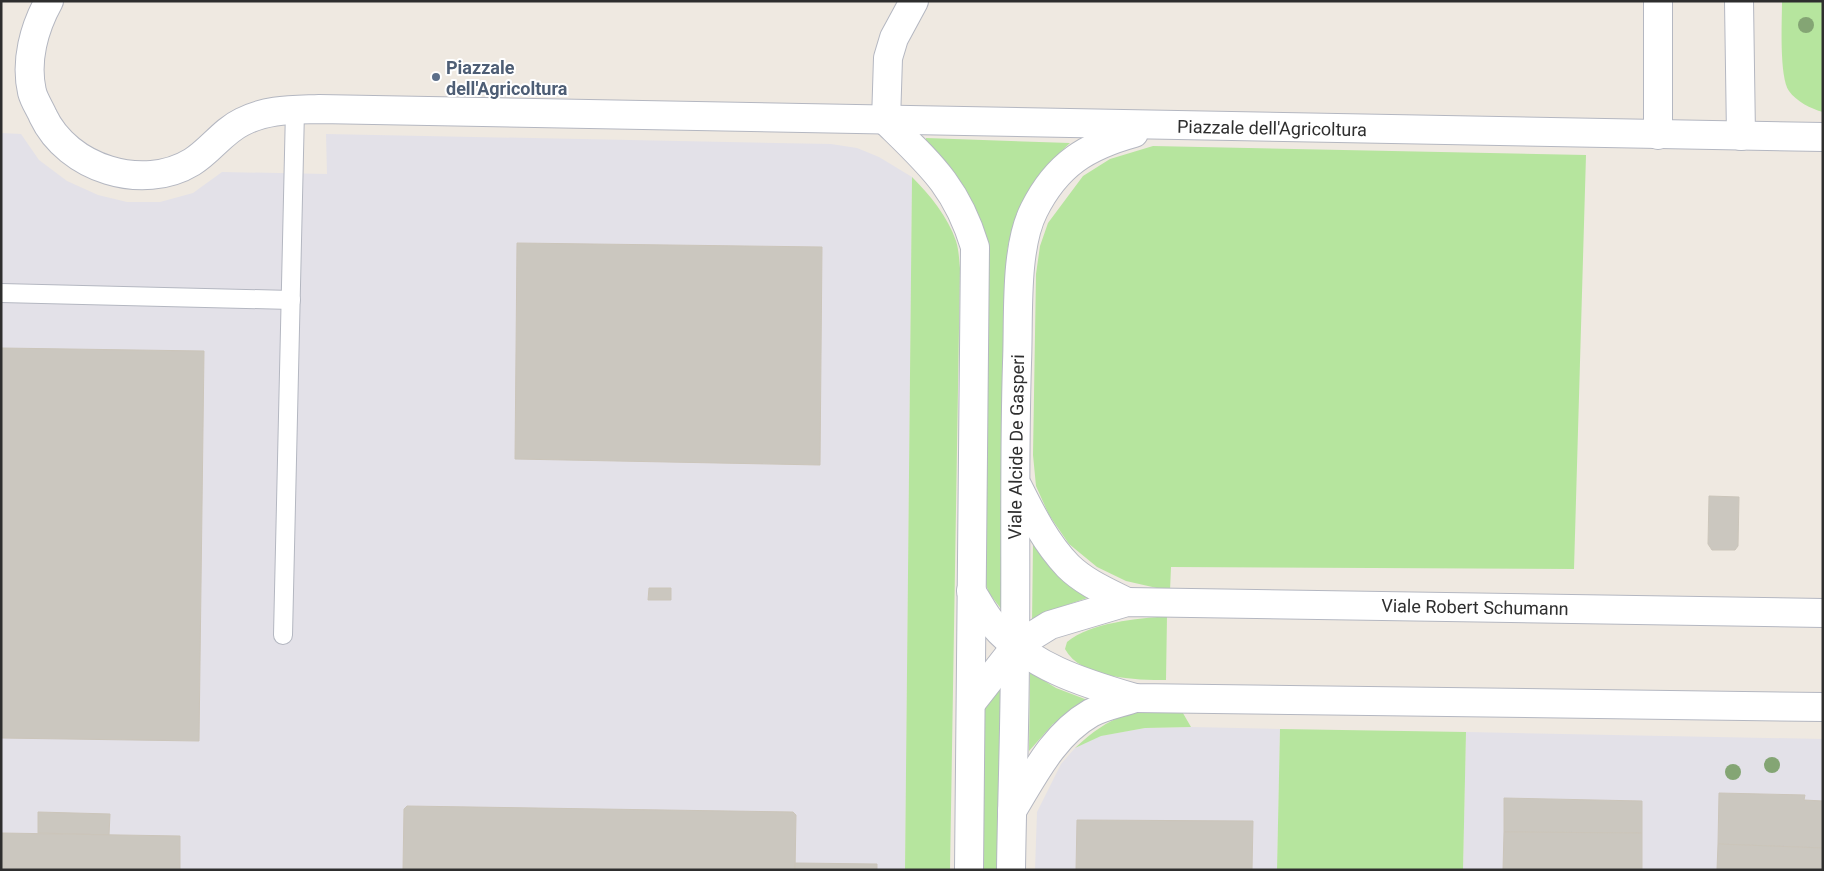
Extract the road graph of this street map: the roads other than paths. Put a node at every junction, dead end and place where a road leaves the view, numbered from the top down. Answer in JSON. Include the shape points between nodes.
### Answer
{"nodes":[{"id":1,"x":49,"y":1,"type":"edge"},
{"id":2,"x":1658,"y":1,"type":"edge"},
{"id":3,"x":1739,"y":1,"type":"edge"},
{"id":4,"x":903,"y":8,"type":"edge"},
{"id":5,"x":295,"y":110,"type":"junction"},
{"id":6,"x":886,"y":121,"type":"junction"},
{"id":7,"x":1185,"y":126,"type":"junction"},
{"id":8,"x":1658,"y":135,"type":"junction"},
{"id":9,"x":1741,"y":136,"type":"junction"},
{"id":10,"x":1823,"y":137,"type":"edge"},
{"id":11,"x":1,"y":293,"type":"edge"},
{"id":12,"x":291,"y":300,"type":"junction"},
{"id":13,"x":1015,"y":480,"type":"junction"},
{"id":14,"x":971,"y":591,"type":"junction"},
{"id":15,"x":1127,"y":602,"type":"junction"},
{"id":16,"x":1823,"y":613,"type":"edge"},
{"id":17,"x":283,"y":635,"type":"dead end"},
{"id":18,"x":1016,"y":646,"type":"junction"},
{"id":19,"x":1135,"y":698,"type":"junction"},
{"id":20,"x":972,"y":702,"type":"junction"},
{"id":21,"x":1823,"y":707,"type":"edge"},
{"id":22,"x":1012,"y":812,"type":"junction"},
{"id":23,"x":969,"y":870,"type":"edge"},
{"id":24,"x":1011,"y":870,"type":"edge"}],
"edges":[{"from":1,"to":5,"type":"street","name":"Piazzale dell'Agricoltura","via":[[35,32],[30,60],[32,93],[46,122],[64,144],[89,162],[121,174],[149,177],[172,172],[193,162],[241,122],[277,110]]},
{"from":2,"to":8,"type":"street"},
{"from":3,"to":9,"type":"street"},
{"from":4,"to":6,"type":"street","via":[[888,58]]},
{"from":5,"to":6,"type":"street","name":"Piazzale dell'Agricoltura"},
{"from":5,"to":12,"type":"lane"},
{"from":6,"to":7,"type":"street","name":"Piazzale dell'Agricoltura"},
{"from":6,"to":14,"type":"street","via":[[949,188],[966,219],[975,247]]},
{"from":7,"to":8,"type":"street","name":"Piazzale dell'Agricoltura"},
{"from":7,"to":13,"type":"street","name":"Viale Alcide De Gasperi","via":[[1134,133],[1100,143],[1071,161],[1049,185],[1033,211],[1022,244]]},
{"from":8,"to":9,"type":"street","name":"Piazzale dell'Agricoltura"},
{"from":9,"to":10,"type":"street","name":"Piazzale dell'Agricoltura"},
{"from":11,"to":12,"type":"lane"},
{"from":12,"to":17,"type":"lane"},
{"from":13,"to":15,"type":"street","name":"Viale Robert Schumann","via":[[1036,522],[1068,566],[1097,587]]},
{"from":13,"to":18,"type":"street","name":"Viale Alcide De Gasperi"},
{"from":14,"to":18,"type":"street","via":[[992,622]]},
{"from":14,"to":20,"type":"street"},
{"from":15,"to":16,"type":"street","name":"Viale Robert Schumann"},
{"from":15,"to":18,"type":"street","name":"Viale Robert Schumann","via":[[1050,625]]},
{"from":18,"to":19,"type":"street","via":[[1055,671]]},
{"from":18,"to":20,"type":"street","name":"Viale Robert Schumann"},
{"from":18,"to":22,"type":"street","name":"Viale Alcide De Gasperi"},
{"from":19,"to":21,"type":"street"},
{"from":19,"to":22,"type":"street","via":[[1092,713],[1067,731],[1047,752]]},
{"from":20,"to":23,"type":"street"},
{"from":22,"to":24,"type":"street","name":"Viale Alcide De Gasperi"}]}
